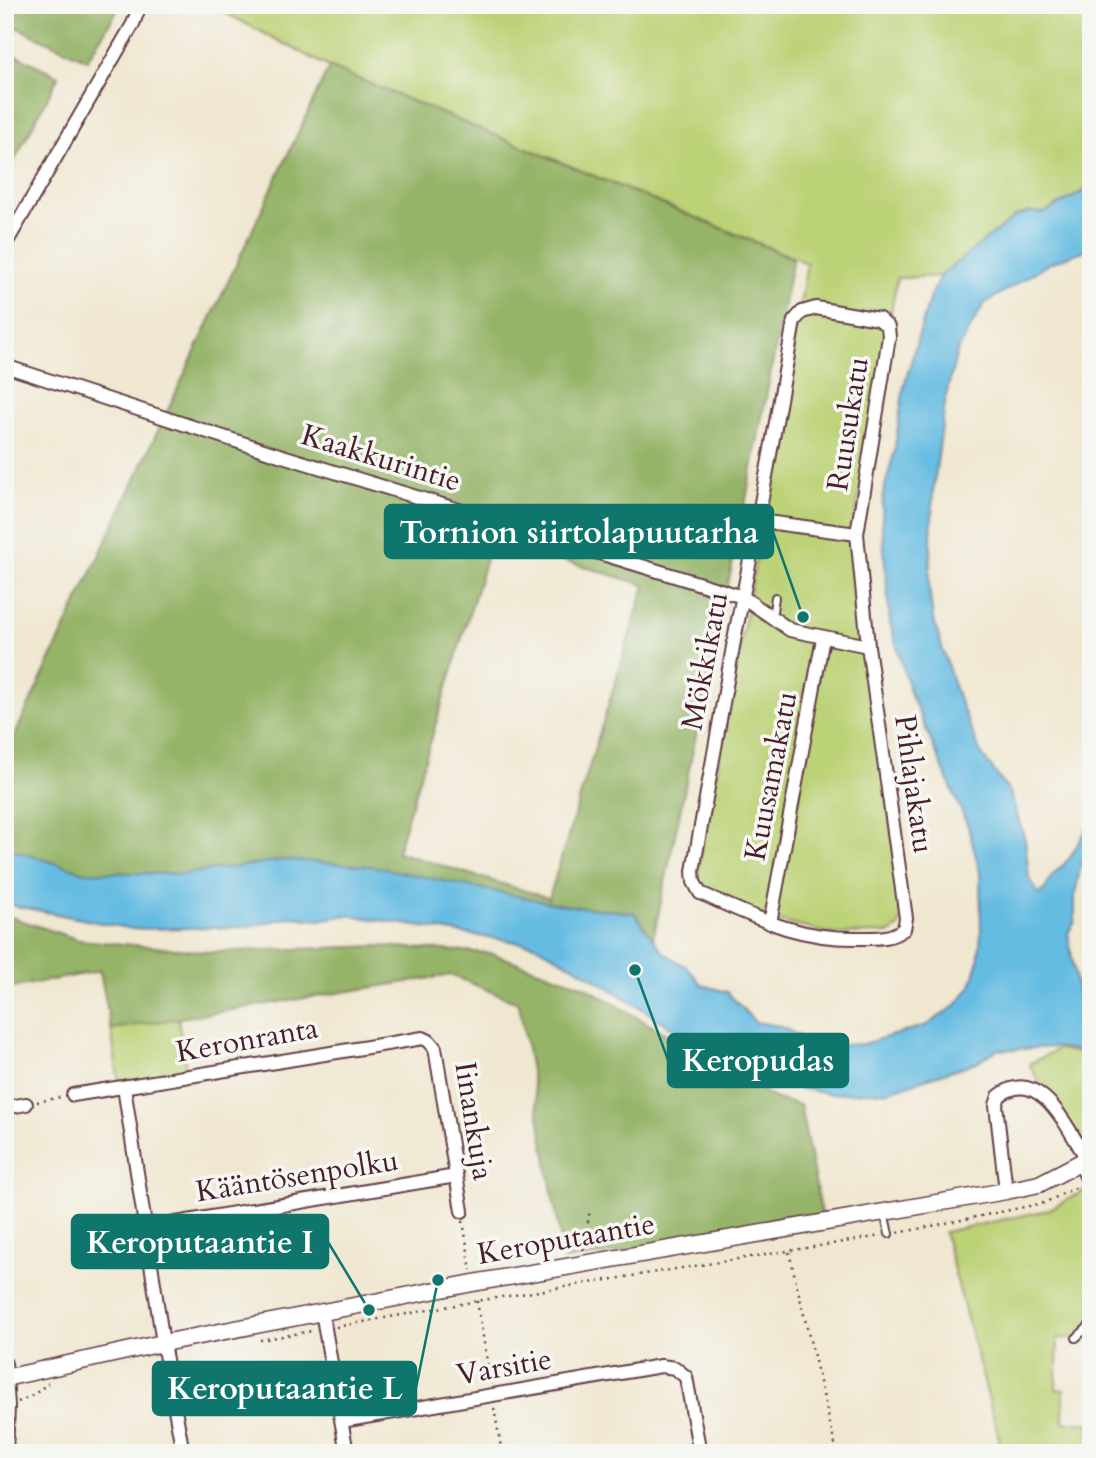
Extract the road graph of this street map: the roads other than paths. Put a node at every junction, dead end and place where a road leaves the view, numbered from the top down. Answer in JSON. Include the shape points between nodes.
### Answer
{"nodes":[{"id":1,"x":140,"y":5,"type":"edge"},
{"id":2,"x":5,"y":245,"type":"edge"},
{"id":3,"x":794,"y":321,"type":"joint"},
{"id":4,"x":5,"y":366,"type":"edge"},
{"id":5,"x":758,"y":520,"type":"junction"},
{"id":6,"x":857,"y":534,"type":"junction"},
{"id":7,"x":743,"y":597,"type":"junction"},
{"id":8,"x":775,"y":597,"type":"dead end"},
{"id":9,"x":772,"y":620,"type":"junction"},
{"id":10,"x":823,"y":638,"type":"junction"},
{"id":11,"x":868,"y":646,"type":"junction"},
{"id":12,"x":770,"y":923,"type":"junction"},
{"id":13,"x":429,"y":1041,"type":"joint"},
{"id":14,"x":124,"y":1087,"type":"junction"},
{"id":15,"x":73,"y":1095,"type":"road end"},
{"id":16,"x":26,"y":1104,"type":"road end"},
{"id":17,"x":5,"y":1108,"type":"edge"},
{"id":18,"x":1086,"y":1160,"type":"edge"},
{"id":19,"x":456,"y":1176,"type":"junction"},
{"id":20,"x":1089,"y":1184,"type":"edge"},
{"id":21,"x":1006,"y":1191,"type":"junction"},
{"id":22,"x":884,"y":1210,"type":"junction"},
{"id":23,"x":462,"y":1211,"type":"road end"},
{"id":24,"x":146,"y":1228,"type":"junction"},
{"id":25,"x":889,"y":1234,"type":"road end"},
{"id":26,"x":322,"y":1312,"type":"junction"},
{"id":27,"x":1091,"y":1324,"type":"edge"},
{"id":28,"x":1076,"y":1338,"type":"dead end"},
{"id":29,"x":163,"y":1343,"type":"junction"},
{"id":30,"x":5,"y":1363,"type":"edge"},
{"id":31,"x":6,"y":1378,"type":"edge"},
{"id":32,"x":342,"y":1421,"type":"junction"},
{"id":33,"x":6,"y":1453,"type":"edge"},
{"id":34,"x":183,"y":1453,"type":"edge"},
{"id":35,"x":347,"y":1453,"type":"edge"},
{"id":36,"x":700,"y":1453,"type":"edge"}],
"edges":[{"from":1,"to":2,"type":"street"},
{"from":3,"to":5,"type":"street","name":"Mökkikatu"},
{"from":3,"to":6,"type":"street","name":"Ruusukatu","via":[[816,308],[879,319],[888,327]]},
{"from":4,"to":7,"type":"street","name":"Kaakkurintie"},
{"from":5,"to":6,"type":"street","name":"Ruusukatu"},
{"from":5,"to":7,"type":"street","name":"Mökkikatu"},
{"from":6,"to":11,"type":"street"},
{"from":7,"to":9,"type":"street"},
{"from":7,"to":12,"type":"street","name":"Mökkikatu","via":[[693,871],[700,893]]},
{"from":8,"to":9,"type":"lane"},
{"from":9,"to":10,"type":"street"},
{"from":10,"to":11,"type":"street"},
{"from":10,"to":12,"type":"street","name":"Kuusamakatu"},
{"from":11,"to":12,"type":"street","name":"Pihlajakatu","via":[[904,929],[892,938],[832,939]]},
{"from":13,"to":14,"type":"street","name":"Keronranta","via":[[415,1038]]},
{"from":13,"to":19,"type":"street","name":"Iinankuja","via":[[435,1048]]},
{"from":14,"to":15,"type":"street","name":"Keronranta"},
{"from":14,"to":24,"type":"street"},
{"from":16,"to":17,"type":"street"},
{"from":18,"to":20,"type":"street"},
{"from":18,"to":21,"type":"street","name":"Keroputaantie","via":[[1040,1184]]},
{"from":18,"to":21,"type":"street","via":[[1050,1101],[1028,1087],[1016,1086],[999,1096],[996,1105]]},
{"from":19,"to":23,"type":"street","name":"Iinankuja"},
{"from":19,"to":24,"type":"street","name":"Kääntösenpolku"},
{"from":21,"to":22,"type":"street","name":"Keroputaantie"},
{"from":22,"to":25,"type":"lane"},
{"from":22,"to":26,"type":"street","name":"Keroputaantie"},
{"from":24,"to":29,"type":"street"},
{"from":26,"to":29,"type":"street","name":"Keroputaantie"},
{"from":26,"to":32,"type":"street"},
{"from":27,"to":28,"type":"lane"},
{"from":29,"to":31,"type":"street","name":"Keroputaantie"},
{"from":29,"to":34,"type":"street"},
{"from":30,"to":31,"type":"street"},
{"from":31,"to":33,"type":"street"},
{"from":32,"to":35,"type":"street"},
{"from":32,"to":36,"type":"street","name":"Varsitie","via":[[661,1366],[675,1368],[686,1377]]}]}
